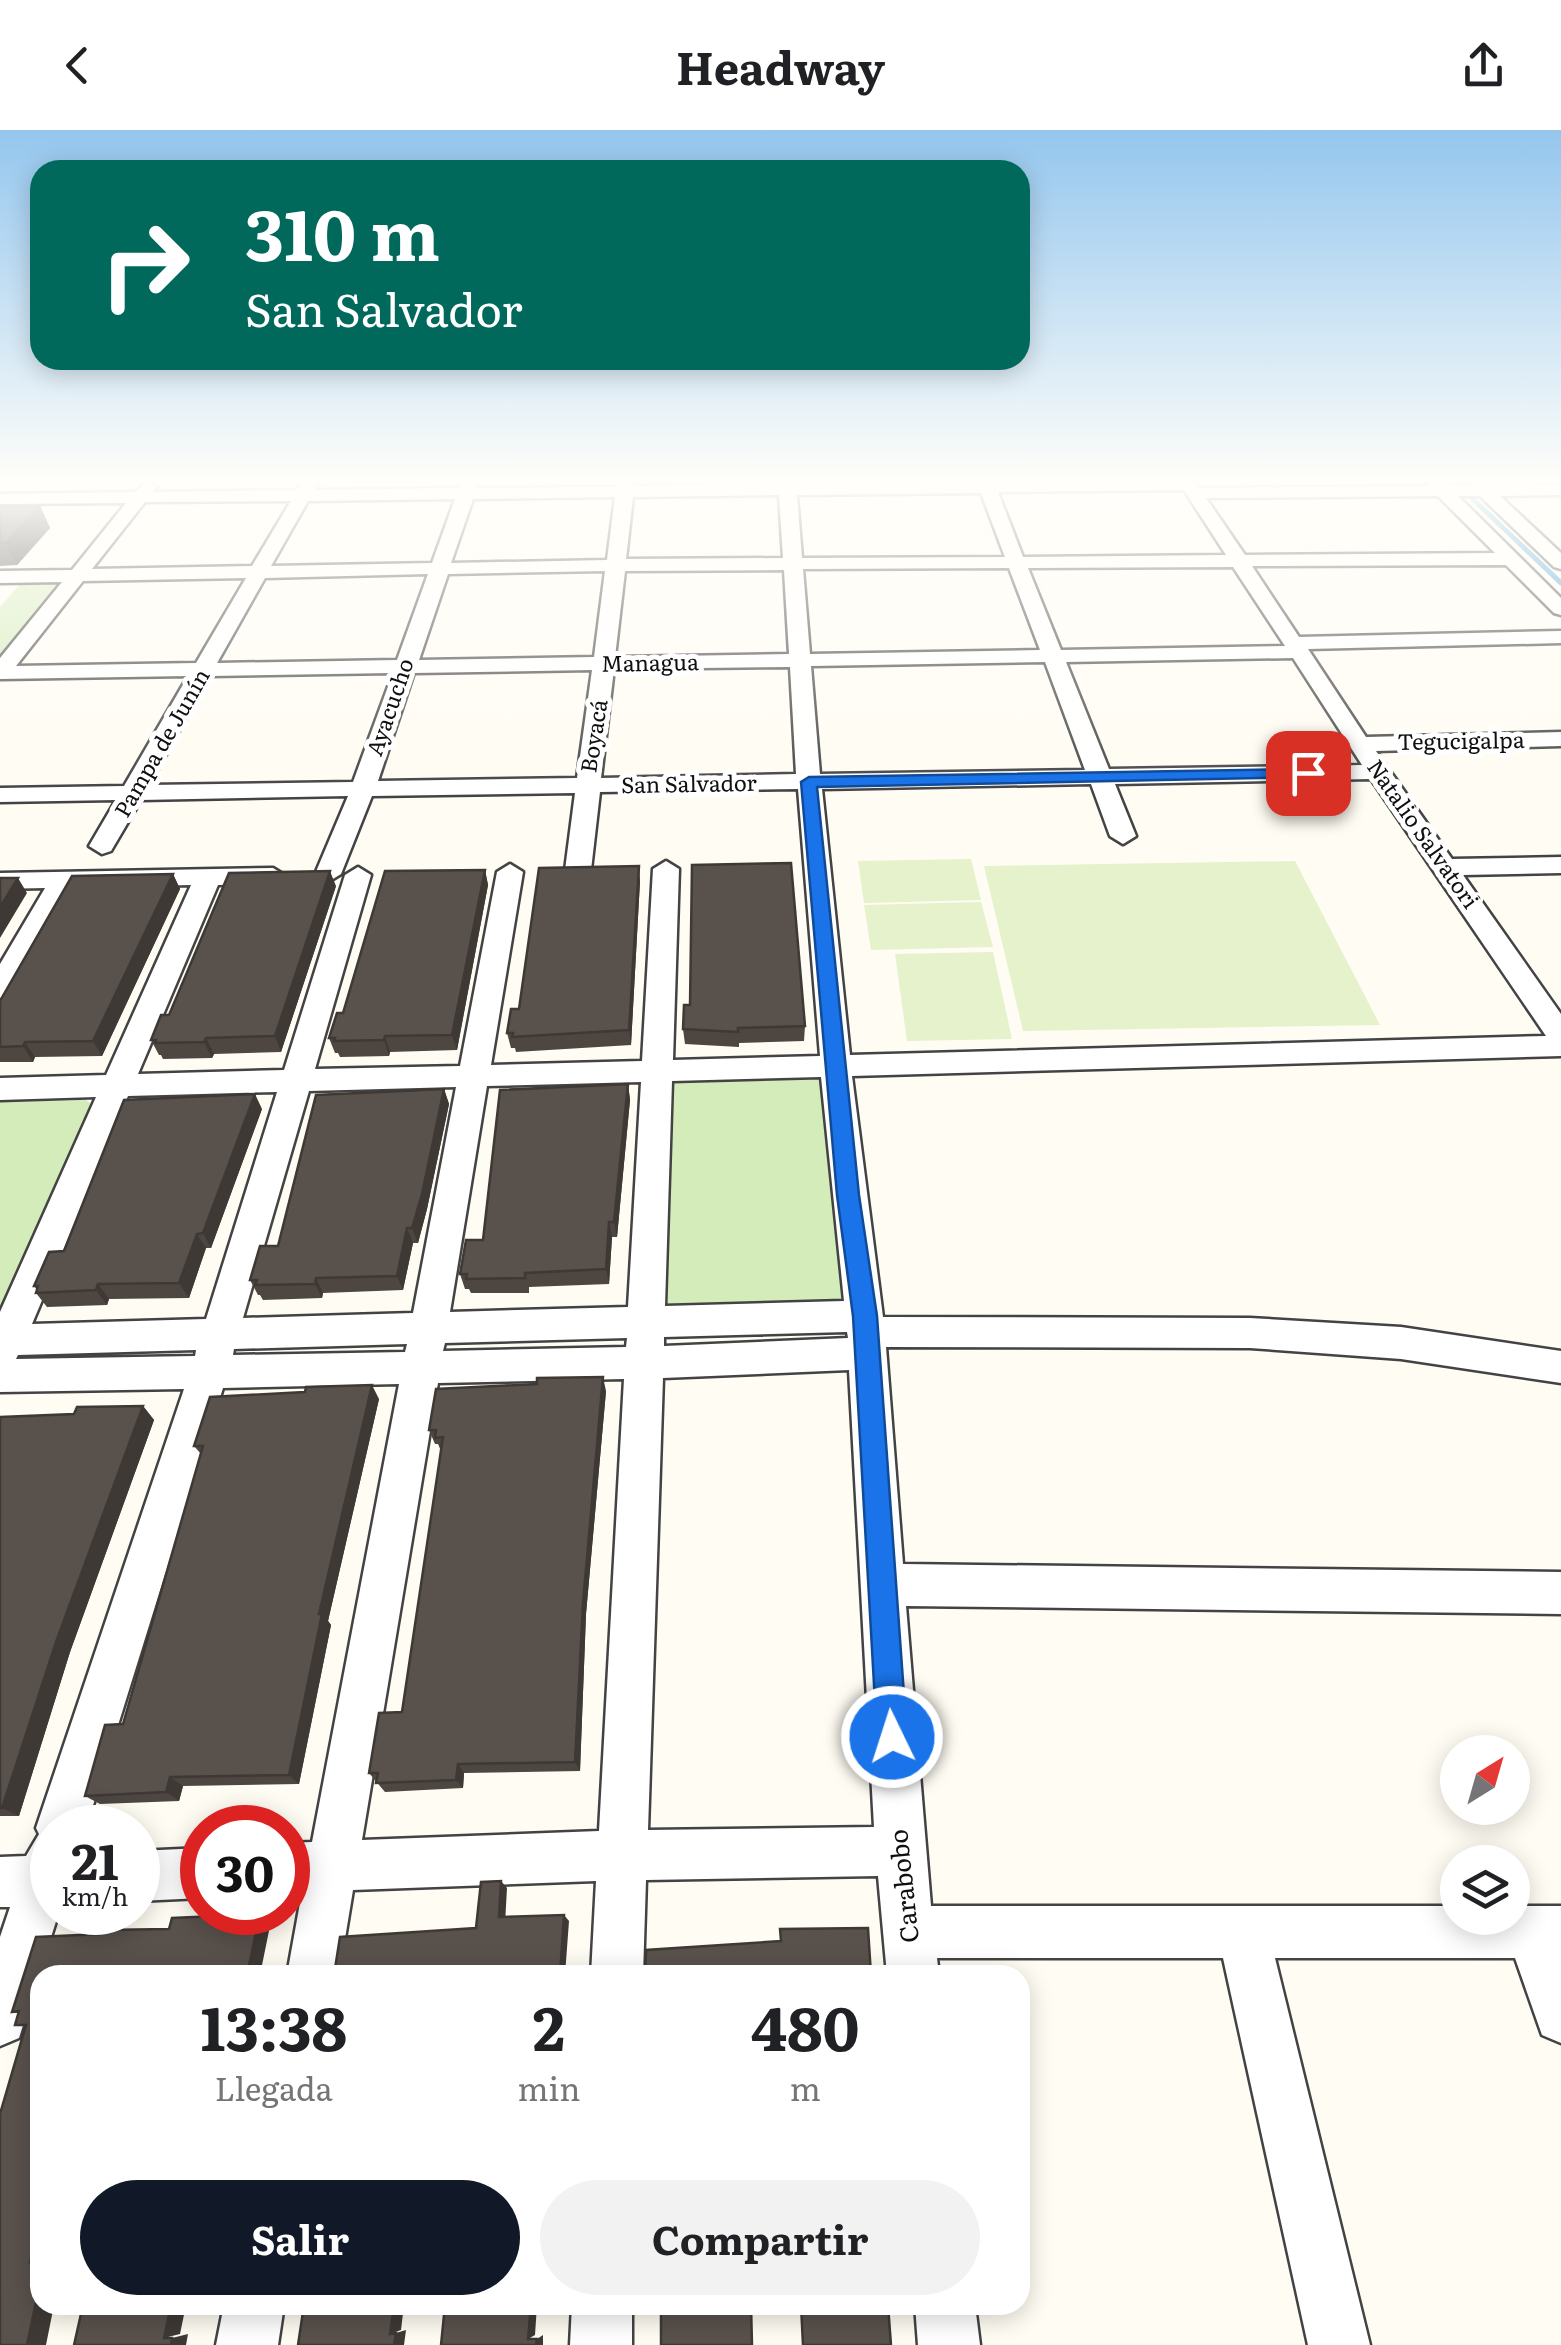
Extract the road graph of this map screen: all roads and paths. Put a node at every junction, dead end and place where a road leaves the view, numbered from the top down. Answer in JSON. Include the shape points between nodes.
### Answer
{"nodes":[{"id":1,"x":69,"y":585,"type":"edge"},
{"id":2,"x":251,"y":585,"type":"edge"},
{"id":3,"x":432,"y":585,"type":"edge"},
{"id":4,"x":615,"y":585,"type":"edge"},
{"id":5,"x":795,"y":585,"type":"edge"},
{"id":6,"x":1027,"y":585,"type":"edge"},
{"id":7,"x":1254,"y":585,"type":"edge"},
{"id":8,"x":1537,"y":585,"type":"edge"},
{"id":9,"x":1561,"y":609,"type":"edge"},
{"id":10,"x":1561,"y":638,"type":"edge"},
{"id":11,"x":1297,"y":647,"type":"junction"},
{"id":12,"x":1052,"y":657,"type":"junction"},
{"id":13,"x":801,"y":661,"type":"junction"},
{"id":14,"x":606,"y":664,"type":"junction"},
{"id":15,"x":404,"y":666,"type":"junction"},
{"id":16,"x":204,"y":670,"type":"junction"},
{"id":17,"x":0,"y":672,"type":"edge"},
{"id":18,"x":1561,"y":739,"type":"edge"},
{"id":19,"x":1361,"y":744,"type":"junction"},
{"id":20,"x":1378,"y":772,"type":"junction"},
{"id":21,"x":1097,"y":776,"type":"junction"},
{"id":22,"x":809,"y":782,"type":"junction"},
{"id":23,"x":586,"y":786,"type":"junction"},
{"id":24,"x":363,"y":788,"type":"junction"},
{"id":25,"x":135,"y":794,"type":"junction"},
{"id":26,"x":0,"y":795,"type":"edge"},
{"id":27,"x":1122,"y":836,"type":"dead end"},
{"id":28,"x":102,"y":846,"type":"dead end"},
{"id":29,"x":819,"y":864,"type":"junction"},
{"id":30,"x":781,"y":865,"type":"edge"},
{"id":31,"x":1561,"y":865,"type":"edge"},
{"id":32,"x":1447,"y":867,"type":"junction"},
{"id":33,"x":666,"y":869,"type":"dead end"},
{"id":34,"x":578,"y":870,"type":"junction"},
{"id":35,"x":613,"y":870,"type":"edge"},
{"id":36,"x":355,"y":875,"type":"junction"},
{"id":37,"x":208,"y":878,"type":"junction"},
{"id":38,"x":0,"y":880,"type":"edge"},
{"id":39,"x":64,"y":880,"type":"junction"},
{"id":40,"x":0,"y":989,"type":"edge"},
{"id":41,"x":1561,"y":1036,"type":"edge"},
{"id":42,"x":1561,"y":1046,"type":"edge"},
{"id":43,"x":838,"y":1068,"type":"junction"},
{"id":44,"x":655,"y":1072,"type":"junction"},
{"id":45,"x":476,"y":1078,"type":"junction"},
{"id":46,"x":294,"y":1083,"type":"junction"},
{"id":47,"x":117,"y":1086,"type":"junction"},
{"id":48,"x":0,"y":1090,"type":"edge"},
{"id":49,"x":646,"y":1322,"type":"junction"},
{"id":50,"x":219,"y":1333,"type":"junction"},
{"id":51,"x":866,"y":1334,"type":"junction"},
{"id":52,"x":424,"y":1347,"type":"junction"},
{"id":53,"x":2,"y":1353,"type":"edge"},
{"id":54,"x":644,"y":1362,"type":"junction"},
{"id":55,"x":1561,"y":1367,"type":"edge"},
{"id":56,"x":209,"y":1371,"type":"junction"},
{"id":57,"x":882,"y":1585,"type":"junction"},
{"id":58,"x":1561,"y":1593,"type":"edge"},
{"id":59,"x":68,"y":1805,"type":"edge"},
{"id":60,"x":900,"y":1851,"type":"junction"},
{"id":61,"x":623,"y":1855,"type":"junction"},
{"id":62,"x":310,"y":1867,"type":"edge"},
{"id":63,"x":30,"y":1902,"type":"edge"},
{"id":64,"x":1243,"y":1931,"type":"junction"},
{"id":65,"x":1546,"y":1932,"type":"edge"},
{"id":66,"x":911,"y":1954,"type":"edge"},
{"id":67,"x":313,"y":1965,"type":"edge"},
{"id":68,"x":618,"y":1965,"type":"edge"},
{"id":69,"x":1561,"y":2016,"type":"edge"},
{"id":70,"x":0,"y":2019,"type":"edge"},
{"id":71,"x":252,"y":2315,"type":"edge"},
{"id":72,"x":602,"y":2315,"type":"edge"},
{"id":73,"x":946,"y":2315,"type":"edge"},
{"id":74,"x":247,"y":2345,"type":"edge"},
{"id":75,"x":601,"y":2345,"type":"edge"},
{"id":76,"x":949,"y":2345,"type":"edge"},
{"id":77,"x":1339,"y":2345,"type":"edge"}],
"edges":[{"from":1,"to":17,"type":"street"},
{"from":2,"to":16,"type":"street","name":"Pampa de Junín"},
{"from":3,"to":15,"type":"street","name":"Ayacucho"},
{"from":4,"to":14,"type":"street","name":"Boyacá"},
{"from":5,"to":13,"type":"street","name":"Carabobo"},
{"from":6,"to":12,"type":"street"},
{"from":7,"to":11,"type":"street","name":"Natalio Salvatori"},
{"from":8,"to":9,"type":"street"},
{"from":10,"to":11,"type":"street"},
{"from":11,"to":12,"type":"street","name":"Managua"},
{"from":11,"to":19,"type":"street","name":"Natalio Salvatori"},
{"from":12,"to":13,"type":"street","name":"Managua"},
{"from":12,"to":21,"type":"street"},
{"from":13,"to":14,"type":"street","name":"Managua"},
{"from":13,"to":22,"type":"street","name":"Carabobo"},
{"from":14,"to":15,"type":"street","name":"Managua"},
{"from":14,"to":23,"type":"street","name":"Boyacá"},
{"from":15,"to":16,"type":"street","name":"Managua"},
{"from":15,"to":24,"type":"street","name":"Ayacucho"},
{"from":16,"to":17,"type":"street","name":"Managua"},
{"from":16,"to":25,"type":"street","name":"Pampa de Junín"},
{"from":18,"to":19,"type":"street","name":"Tegucigalpa"},
{"from":19,"to":20,"type":"street","name":"Natalio Salvatori"},
{"from":20,"to":21,"type":"street","name":"San Salvador"},
{"from":20,"to":32,"type":"street","name":"Natalio Salvatori"},
{"from":21,"to":22,"type":"street","name":"San Salvador"},
{"from":21,"to":27,"type":"street"},
{"from":22,"to":23,"type":"street","name":"San Salvador"},
{"from":22,"to":29,"type":"street","name":"Carabobo"},
{"from":23,"to":24,"type":"street","name":"San Salvador"},
{"from":23,"to":34,"type":"street","name":"Boyacá"},
{"from":24,"to":25,"type":"street","name":"San Salvador"},
{"from":24,"to":36,"type":"street","name":"Ayacucho"},
{"from":25,"to":26,"type":"street","name":"San Salvador"},
{"from":25,"to":28,"type":"street","name":"Pampa de Junín"},
{"from":29,"to":30,"type":"street"},
{"from":29,"to":43,"type":"street","name":"Carabobo"},
{"from":31,"to":32,"type":"street"},
{"from":32,"to":41,"type":"street","name":"Natalio Salvatori"},
{"from":33,"to":44,"type":"street"},
{"from":34,"to":35,"type":"street"},
{"from":34,"to":45,"type":"street","via":[[500,872]]},
{"from":36,"to":37,"type":"street"},
{"from":36,"to":46,"type":"street","name":"Ayacucho"},
{"from":37,"to":39,"type":"street"},
{"from":37,"to":47,"type":"street"},
{"from":38,"to":39,"type":"street"},
{"from":39,"to":40,"type":"street"},
{"from":42,"to":43,"type":"street"},
{"from":43,"to":44,"type":"street"},
{"from":43,"to":51,"type":"street","name":"Carabobo"},
{"from":44,"to":45,"type":"street"},
{"from":44,"to":49,"type":"street"},
{"from":45,"to":46,"type":"street"},
{"from":45,"to":52,"type":"street"},
{"from":46,"to":47,"type":"street"},
{"from":46,"to":50,"type":"street","name":"Ayacucho"},
{"from":47,"to":48,"type":"street"},
{"from":47,"to":53,"type":"street"},
{"from":49,"to":51,"type":"street"},
{"from":49,"to":52,"type":"street"},
{"from":49,"to":54,"type":"street"},
{"from":50,"to":52,"type":"street"},
{"from":50,"to":53,"type":"street"},
{"from":50,"to":56,"type":"street","name":"Ayacucho"},
{"from":51,"to":54,"type":"street"},
{"from":51,"to":55,"type":"street","via":[[1250,1334],[1401,1343]]},
{"from":51,"to":57,"type":"street","name":"Carabobo"},
{"from":52,"to":54,"type":"street"},
{"from":52,"to":56,"type":"street"},
{"from":52,"to":62,"type":"street"},
{"from":53,"to":56,"type":"street"},
{"from":54,"to":61,"type":"street"},
{"from":56,"to":59,"type":"street","name":"Ayacucho"},
{"from":57,"to":58,"type":"street"},
{"from":57,"to":60,"type":"street","name":"Carabobo"},
{"from":60,"to":61,"type":"street"},
{"from":60,"to":66,"type":"street","name":"Carabobo"},
{"from":61,"to":62,"type":"street"},
{"from":61,"to":68,"type":"street"},
{"from":62,"to":67,"type":"street"},
{"from":63,"to":70,"type":"street"},
{"from":64,"to":65,"type":"street"},
{"from":64,"to":66,"type":"street"},
{"from":64,"to":77,"type":"street"},
{"from":65,"to":69,"type":"street"},
{"from":71,"to":74,"type":"street"},
{"from":72,"to":75,"type":"street"},
{"from":73,"to":76,"type":"street"}]}
